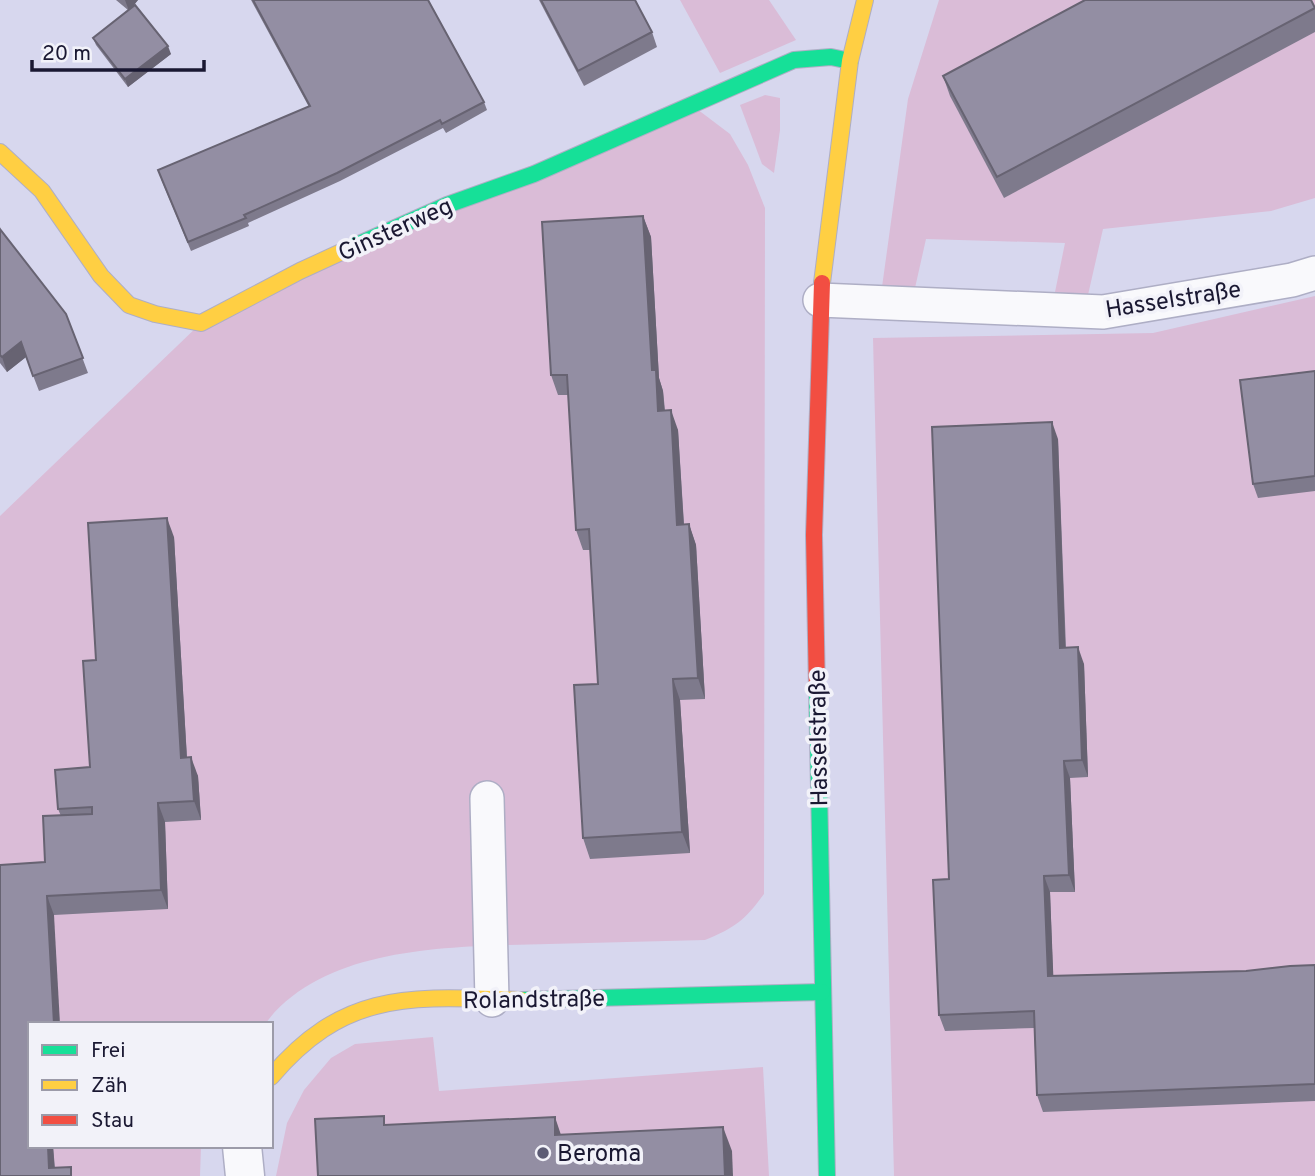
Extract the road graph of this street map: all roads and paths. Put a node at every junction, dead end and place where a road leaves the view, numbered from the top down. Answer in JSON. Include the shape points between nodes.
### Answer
{"nodes":[{"id":1,"x":865,"y":0,"type":"edge"},
{"id":2,"x":850,"y":61,"type":"junction"},
{"id":3,"x":0,"y":152,"type":"edge"},
{"id":4,"x":1315,"y":273,"type":"edge"},
{"id":5,"x":821,"y":300,"type":"junction"},
{"id":6,"x":486,"y":798,"type":"dead end"},
{"id":7,"x":822,"y":992,"type":"junction"},
{"id":8,"x":492,"y":1000,"type":"junction"},
{"id":9,"x":273,"y":1075,"type":"edge"},
{"id":10,"x":242,"y":1148,"type":"edge"},
{"id":11,"x":245,"y":1176,"type":"edge"},
{"id":12,"x":827,"y":1176,"type":"edge"}],
"edges":[{"from":1,"to":2,"type":"street","name":"Hasselstraße"},
{"from":2,"to":3,"type":"street","name":"Ginsterweg","via":[[831,57],[794,60],[534,174],[422,216],[300,271],[201,323],[128,305],[101,275],[43,191]]},
{"from":2,"to":5,"type":"street","name":"Hasselstraße"},
{"from":4,"to":5,"type":"lane","name":"Hasselstraße","via":[[1102,312]]},
{"from":5,"to":7,"type":"street","name":"Hasselstraße","via":[[814,536]]},
{"from":6,"to":8,"type":"lane"},
{"from":7,"to":8,"type":"street","name":"Rolandstraße"},
{"from":7,"to":12,"type":"street","name":"Hasselstraße"},
{"from":8,"to":9,"type":"street","name":"Rolandstraße","via":[[393,1002],[352,1013],[308,1037]]},
{"from":10,"to":11,"type":"street"}]}
